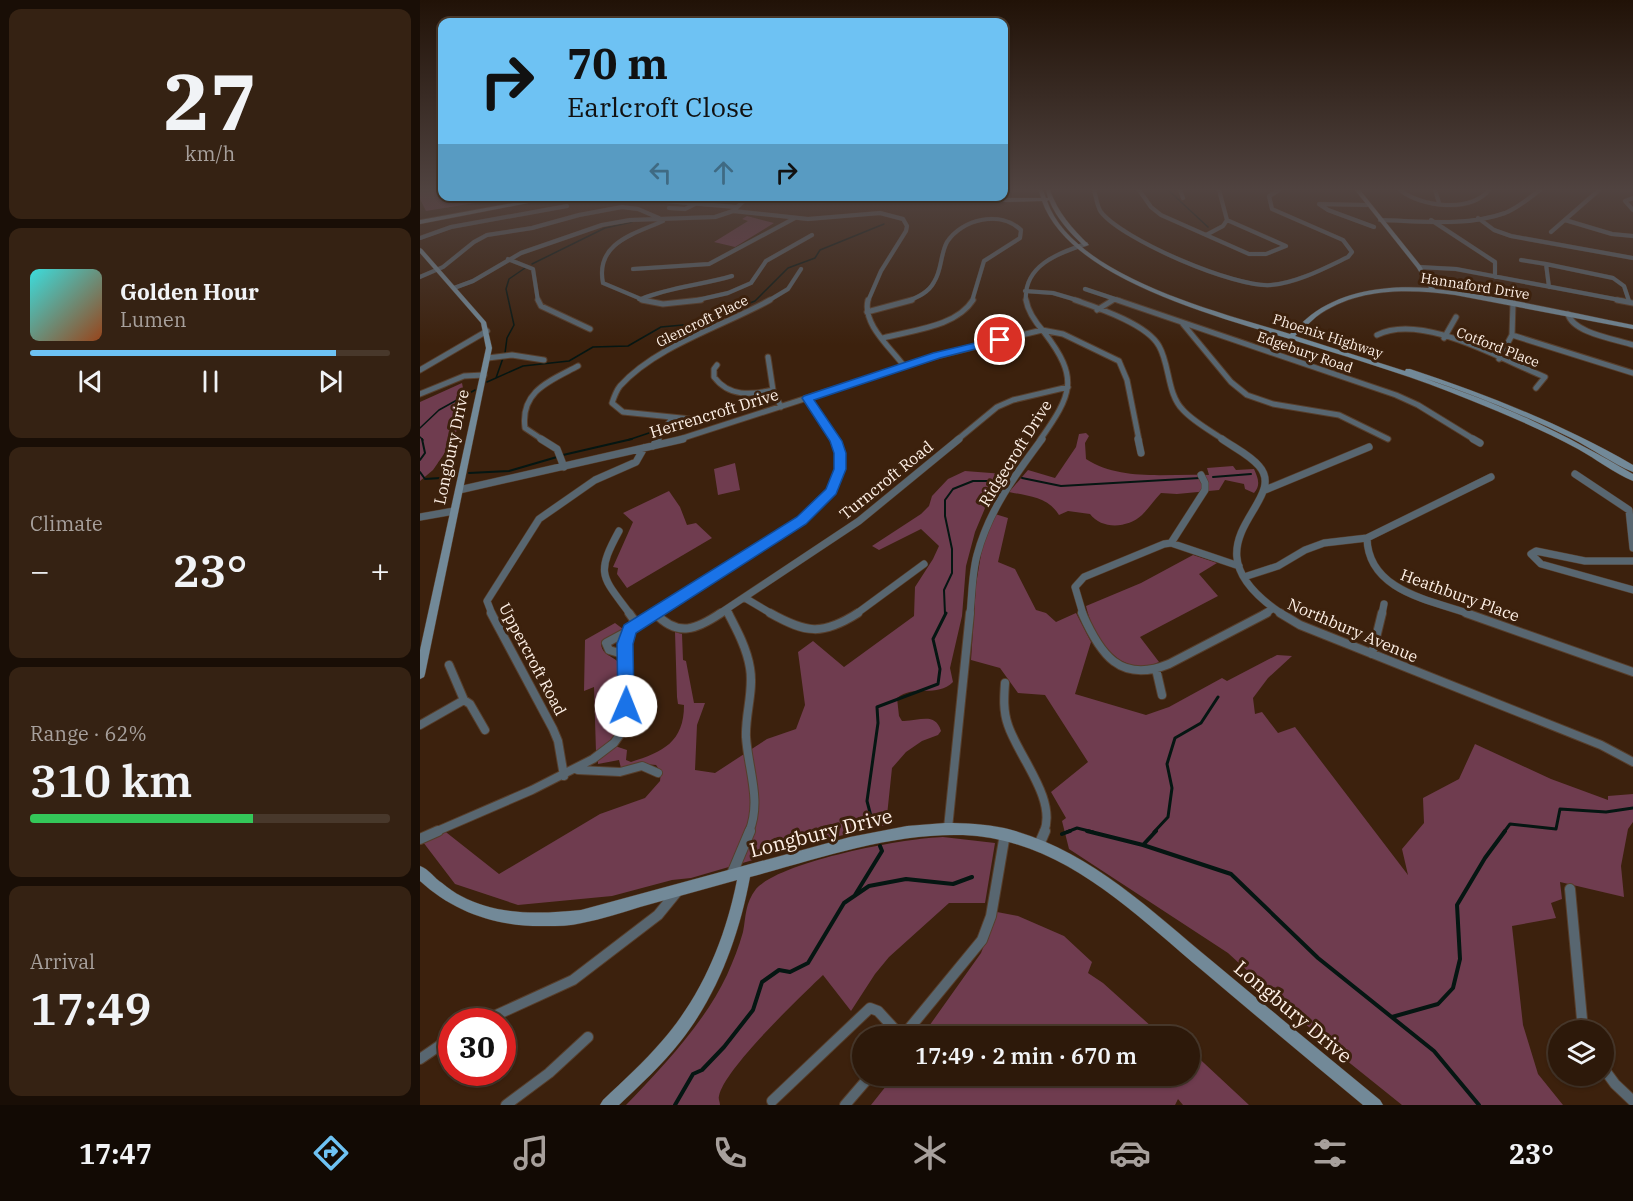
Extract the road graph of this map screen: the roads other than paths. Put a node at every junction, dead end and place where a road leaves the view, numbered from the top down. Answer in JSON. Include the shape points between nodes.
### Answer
{"nodes":[{"id":1,"x":475,"y":242,"type":"edge"},
{"id":2,"x":558,"y":242,"type":"edge"},
{"id":3,"x":623,"y":242,"type":"edge"},
{"id":4,"x":751,"y":242,"type":"edge"},
{"id":5,"x":800,"y":242,"type":"edge"},
{"id":6,"x":900,"y":242,"type":"edge"},
{"id":7,"x":948,"y":242,"type":"edge"},
{"id":8,"x":1014,"y":242,"type":"edge"},
{"id":9,"x":1078,"y":242,"type":"edge"},
{"id":10,"x":1079,"y":242,"type":"edge"},
{"id":11,"x":1146,"y":242,"type":"edge"},
{"id":12,"x":1221,"y":242,"type":"edge"},
{"id":13,"x":1280,"y":242,"type":"edge"},
{"id":14,"x":1344,"y":242,"type":"edge"},
{"id":15,"x":1398,"y":242,"type":"edge"},
{"id":16,"x":1464,"y":242,"type":"edge"},
{"id":17,"x":1542,"y":242,"type":"edge"},
{"id":18,"x":1082,"y":245,"type":"junction"},
{"id":19,"x":420,"y":250,"type":"edge"},
{"id":20,"x":1633,"y":258,"type":"edge"},
{"id":21,"x":508,"y":259,"type":"junction"},
{"id":22,"x":1521,"y":260,"type":"dead end"},
{"id":23,"x":1546,"y":264,"type":"junction"},
{"id":24,"x":1419,"y":267,"type":"junction"},
{"id":25,"x":633,"y":269,"type":"dead end"},
{"id":26,"x":801,"y":269,"type":"dead end"},
{"id":27,"x":438,"y":270,"type":"junction"},
{"id":28,"x":420,"y":276,"type":"edge"},
{"id":29,"x":732,"y":276,"type":"dead end"},
{"id":30,"x":1495,"y":277,"type":"junction"},
{"id":31,"x":1549,"y":287,"type":"junction"},
{"id":32,"x":454,"y":288,"type":"junction"},
{"id":33,"x":1085,"y":289,"type":"dead end"},
{"id":34,"x":1433,"y":290,"type":"junction"},
{"id":35,"x":1025,"y":291,"type":"junction"},
{"id":36,"x":639,"y":299,"type":"junction"},
{"id":37,"x":1114,"y":299,"type":"junction"},
{"id":38,"x":1513,"y":303,"type":"junction"},
{"id":39,"x":1631,"y":303,"type":"edge"},
{"id":40,"x":1097,"y":310,"type":"junction"},
{"id":41,"x":867,"y":312,"type":"junction"},
{"id":42,"x":1568,"y":314,"type":"junction"},
{"id":43,"x":1456,"y":317,"type":"dead end"},
{"id":44,"x":1181,"y":322,"type":"junction"},
{"id":45,"x":1633,"y":327,"type":"edge"},
{"id":46,"x":590,"y":329,"type":"dead end"},
{"id":47,"x":1042,"y":330,"type":"junction"},
{"id":48,"x":487,"y":332,"type":"junction"},
{"id":49,"x":1292,"y":335,"type":"junction"},
{"id":50,"x":1377,"y":335,"type":"dead end"},
{"id":51,"x":1512,"y":335,"type":"junction"},
{"id":52,"x":883,"y":338,"type":"junction"},
{"id":53,"x":1444,"y":338,"type":"junction"},
{"id":54,"x":1633,"y":345,"type":"edge"},
{"id":55,"x":768,"y":357,"type":"dead end"},
{"id":56,"x":488,"y":358,"type":"junction"},
{"id":57,"x":1499,"y":359,"type":"junction"},
{"id":58,"x":544,"y":360,"type":"dead end"},
{"id":59,"x":717,"y":365,"type":"dead end"},
{"id":60,"x":578,"y":366,"type":"dead end"},
{"id":61,"x":904,"y":366,"type":"junction"},
{"id":62,"x":420,"y":370,"type":"edge"},
{"id":63,"x":1633,"y":373,"type":"edge"},
{"id":64,"x":484,"y":375,"type":"junction"},
{"id":65,"x":1068,"y":387,"type":"junction"},
{"id":66,"x":1536,"y":388,"type":"dead end"},
{"id":67,"x":773,"y":390,"type":"junction"},
{"id":68,"x":420,"y":394,"type":"edge"},
{"id":69,"x":808,"y":398,"type":"junction"},
{"id":70,"x":781,"y":407,"type":"junction"},
{"id":71,"x":672,"y":418,"type":"junction"},
{"id":72,"x":692,"y":419,"type":"dead end"},
{"id":73,"x":1388,"y":439,"type":"dead end"},
{"id":74,"x":1480,"y":443,"type":"dead end"},
{"id":75,"x":653,"y":446,"type":"junction"},
{"id":76,"x":1369,"y":447,"type":"dead end"},
{"id":77,"x":644,"y":448,"type":"junction"},
{"id":78,"x":1141,"y":453,"type":"dead end"},
{"id":79,"x":564,"y":467,"type":"junction"},
{"id":80,"x":1633,"y":469,"type":"edge"},
{"id":81,"x":1575,"y":474,"type":"dead end"},
{"id":82,"x":1201,"y":475,"type":"dead end"},
{"id":83,"x":1491,"y":477,"type":"dead end"},
{"id":84,"x":1633,"y":478,"type":"edge"},
{"id":85,"x":459,"y":490,"type":"junction"},
{"id":86,"x":1266,"y":490,"type":"junction"},
{"id":87,"x":454,"y":511,"type":"junction"},
{"id":88,"x":420,"y":517,"type":"edge"},
{"id":89,"x":619,"y":531,"type":"dead end"},
{"id":90,"x":1367,"y":538,"type":"junction"},
{"id":91,"x":1171,"y":543,"type":"junction"},
{"id":92,"x":1633,"y":548,"type":"edge"},
{"id":93,"x":1563,"y":556,"type":"junction"},
{"id":94,"x":1633,"y":561,"type":"edge"},
{"id":95,"x":924,"y":564,"type":"dead end"},
{"id":96,"x":1239,"y":566,"type":"junction"},
{"id":97,"x":1566,"y":571,"type":"junction"},
{"id":98,"x":1244,"y":577,"type":"junction"},
{"id":99,"x":1633,"y":590,"type":"edge"},
{"id":100,"x":745,"y":598,"type":"junction"},
{"id":101,"x":1384,"y":604,"type":"dead end"},
{"id":102,"x":1272,"y":609,"type":"junction"},
{"id":103,"x":727,"y":610,"type":"junction"},
{"id":104,"x":655,"y":614,"type":"junction"},
{"id":105,"x":638,"y":624,"type":"junction"},
{"id":106,"x":630,"y":630,"type":"junction"},
{"id":107,"x":1372,"y":654,"type":"junction"},
{"id":108,"x":626,"y":655,"type":"junction"},
{"id":109,"x":449,"y":664,"type":"dead end"},
{"id":110,"x":1155,"y":669,"type":"junction"},
{"id":111,"x":1633,"y":672,"type":"edge"},
{"id":112,"x":420,"y":674,"type":"edge"},
{"id":113,"x":1005,"y":683,"type":"dead end"},
{"id":114,"x":1161,"y":695,"type":"dead end"},
{"id":115,"x":465,"y":700,"type":"junction"},
{"id":116,"x":420,"y":725,"type":"edge"},
{"id":117,"x":486,"y":730,"type":"dead end"},
{"id":118,"x":1633,"y":762,"type":"edge"},
{"id":119,"x":575,"y":770,"type":"junction"},
{"id":120,"x":658,"y":773,"type":"dead end"},
{"id":121,"x":564,"y":776,"type":"junction"},
{"id":122,"x":948,"y":828,"type":"junction"},
{"id":123,"x":1005,"y":834,"type":"junction"},
{"id":124,"x":420,"y":839,"type":"edge"},
{"id":125,"x":1039,"y":845,"type":"junction"},
{"id":126,"x":420,"y":872,"type":"edge"},
{"id":127,"x":745,"y":873,"type":"junction"},
{"id":128,"x":730,"y":877,"type":"junction"},
{"id":129,"x":1570,"y":889,"type":"dead end"},
{"id":130,"x":678,"y":891,"type":"junction"},
{"id":131,"x":512,"y":1008,"type":"edge"},
{"id":132,"x":1581,"y":1020,"type":"edge"},
{"id":133,"x":892,"y":1026,"type":"edge"},
{"id":134,"x":910,"y":1026,"type":"edge"},
{"id":135,"x":588,"y":1037,"type":"dead end"},
{"id":136,"x":438,"y":1047,"type":"edge"},
{"id":137,"x":420,"y":1059,"type":"edge"},
{"id":138,"x":1614,"y":1083,"type":"edge"},
{"id":139,"x":862,"y":1086,"type":"edge"},
{"id":140,"x":772,"y":1101,"type":"dead end"},
{"id":141,"x":1633,"y":1101,"type":"edge"},
{"id":142,"x":506,"y":1105,"type":"edge"},
{"id":143,"x":608,"y":1105,"type":"edge"},
{"id":144,"x":846,"y":1105,"type":"edge"},
{"id":145,"x":1375,"y":1105,"type":"edge"}],
"edges":[{"from":1,"to":27,"type":"street"},
{"from":2,"to":21,"type":"street"},
{"from":3,"to":36,"type":"street","via":[[605,254],[599,270],[603,283]]},
{"from":4,"to":25,"type":"street","via":[[709,264]]},
{"from":5,"to":36,"type":"street","via":[[761,265],[756,279],[744,287],[699,300],[652,304]]},
{"from":6,"to":41,"type":"street","via":[[869,297]]},
{"from":7,"to":41,"type":"street","via":[[936,280],[929,289],[916,298]]},
{"from":8,"to":52,"type":"street","via":[[984,261],[968,308],[945,320]]},
{"from":9,"to":18,"type":"street","name":"Phoenix Highway"},
{"from":10,"to":18,"type":"street","name":"Phoenix Highway"},
{"from":11,"to":14,"type":"street","via":[[1192,265],[1246,283],[1276,284],[1348,257],[1352,252]]},
{"from":12,"to":13,"type":"street","via":[[1250,254],[1266,254],[1286,246]]},
{"from":15,"to":24,"type":"street"},
{"from":16,"to":30,"type":"street","via":[[1495,262]]},
{"from":17,"to":20,"type":"street"},
{"from":18,"to":35,"type":"street","via":[[1039,267]]},
{"from":18,"to":49,"type":"street","name":"Phoenix Highway","via":[[1148,282]]},
{"from":19,"to":27,"type":"street"},
{"from":21,"to":32,"type":"street"},
{"from":21,"to":46,"type":"street","via":[[533,269],[540,306]]},
{"from":22,"to":23,"type":"street"},
{"from":23,"to":31,"type":"street"},
{"from":23,"to":39,"type":"street","via":[[1613,278],[1624,286]]},
{"from":24,"to":30,"type":"street"},
{"from":24,"to":34,"type":"street"},
{"from":26,"to":71,"type":"street","name":"Glencroft Place","via":[[781,294],[665,352],[612,396],[612,403],[623,412]]},
{"from":27,"to":28,"type":"street"},
{"from":27,"to":32,"type":"street"},
{"from":29,"to":36,"type":"street"},
{"from":30,"to":31,"type":"street"},
{"from":31,"to":39,"type":"street"},
{"from":32,"to":48,"type":"street"},
{"from":33,"to":37,"type":"street","name":"Edgebury Road"},
{"from":34,"to":38,"type":"street","name":"Hannaford Drive"},
{"from":34,"to":49,"type":"street","name":"Hannaford Drive","via":[[1392,289],[1347,297],[1318,311]]},
{"from":35,"to":40,"type":"street","via":[[1057,294]]},
{"from":35,"to":47,"type":"street","name":"Ridgecroft Drive","via":[[1029,312]]},
{"from":37,"to":40,"type":"street"},
{"from":37,"to":44,"type":"street","name":"Edgebury Road"},
{"from":38,"to":42,"type":"street","name":"Hannaford Drive"},
{"from":38,"to":51,"type":"street"},
{"from":40,"to":86,"type":"street","via":[[1138,327],[1155,339],[1182,410],[1260,466]]},
{"from":41,"to":52,"type":"street"},
{"from":42,"to":45,"type":"street","name":"Hannaford Drive"},
{"from":42,"to":54,"type":"street","via":[[1569,321],[1578,328]]},
{"from":43,"to":53,"type":"street","name":"Cotford Place"},
{"from":44,"to":73,"type":"street","via":[[1247,396],[1339,415]]},
{"from":44,"to":74,"type":"street","name":"Edgebury Road","via":[[1404,398]]},
{"from":47,"to":61,"type":"street","name":"Herrencroft Drive"},
{"from":47,"to":65,"type":"street","name":"Ridgecroft Drive","via":[[1065,362]]},
{"from":47,"to":78,"type":"street","via":[[1063,334],[1119,361],[1127,380]]},
{"from":48,"to":56,"type":"street","name":"Longbury Drive"},
{"from":48,"to":62,"type":"street"},
{"from":49,"to":80,"type":"street","name":"Phoenix Highway","via":[[1501,402],[1553,425]]},
{"from":49,"to":84,"type":"street","name":"Phoenix Highway","via":[[1490,404],[1552,432]]},
{"from":50,"to":53,"type":"street","name":"Cotford Place","via":[[1405,328]]},
{"from":51,"to":57,"type":"street"},
{"from":51,"to":63,"type":"street"},
{"from":52,"to":61,"type":"street"},
{"from":53,"to":57,"type":"street","name":"Cotford Place"},
{"from":55,"to":67,"type":"street"},
{"from":56,"to":58,"type":"street","via":[[512,355]]},
{"from":56,"to":64,"type":"street","name":"Longbury Drive"},
{"from":57,"to":66,"type":"street","name":"Cotford Place","via":[[1545,377]]},
{"from":59,"to":67,"type":"street","via":[[714,377],[724,387],[748,395]]},
{"from":60,"to":79,"type":"street","via":[[536,390],[526,404],[525,428],[553,445]]},
{"from":61,"to":69,"type":"street","name":"Herrencroft Drive"},
{"from":64,"to":68,"type":"street","via":[[459,377]]},
{"from":64,"to":85,"type":"street","name":"Longbury Drive"},
{"from":65,"to":100,"type":"street","name":"Turncroft Road","via":[[997,407],[859,521]]},
{"from":65,"to":122,"type":"street","name":"Ridgecroft Drive","via":[[1053,419],[1003,493],[976,557]]},
{"from":67,"to":70,"type":"street"},
{"from":69,"to":70,"type":"street","name":"Herrencroft Drive"},
{"from":69,"to":104,"type":"street","via":[[840,453],[840,469],[832,491],[802,520]]},
{"from":70,"to":75,"type":"street","name":"Herrencroft Drive"},
{"from":71,"to":72,"type":"street","name":"Glencroft Place"},
{"from":71,"to":75,"type":"street"},
{"from":75,"to":77,"type":"street","name":"Herrencroft Drive"},
{"from":76,"to":86,"type":"street"},
{"from":77,"to":79,"type":"street","name":"Herrencroft Drive"},
{"from":77,"to":121,"type":"street","name":"Uppercroft Road","via":[[636,462],[595,480],[539,519],[487,601],[553,729]]},
{"from":79,"to":85,"type":"street","name":"Herrencroft Drive"},
{"from":81,"to":92,"type":"street","via":[[1627,507]]},
{"from":82,"to":91,"type":"street","via":[[1205,490]]},
{"from":83,"to":90,"type":"street"},
{"from":85,"to":87,"type":"street","name":"Longbury Drive"},
{"from":86,"to":96,"type":"street","name":"Northbury Avenue","via":[[1239,536]]},
{"from":87,"to":88,"type":"street"},
{"from":87,"to":112,"type":"street","name":"Longbury Drive"},
{"from":89,"to":105,"type":"street","via":[[602,572]]},
{"from":90,"to":98,"type":"street","via":[[1324,543],[1278,566]]},
{"from":90,"to":111,"type":"street","name":"Heathbury Place","via":[[1375,569],[1397,588]]},
{"from":91,"to":96,"type":"street"},
{"from":91,"to":110,"type":"street","via":[[1084,577],[1075,587],[1083,617],[1106,655],[1129,670]]},
{"from":93,"to":94,"type":"street","via":[[1593,562]]},
{"from":93,"to":97,"type":"street"},
{"from":93,"to":97,"type":"street","via":[[1536,551],[1532,554],[1541,564]]},
{"from":95,"to":100,"type":"street","via":[[826,630],[807,629]]},
{"from":96,"to":98,"type":"street","name":"Northbury Avenue"},
{"from":97,"to":99,"type":"street"},
{"from":98,"to":102,"type":"street","name":"Northbury Avenue"},
{"from":100,"to":103,"type":"street","name":"Turncroft Road"},
{"from":101,"to":107,"type":"street"},
{"from":102,"to":107,"type":"street","name":"Northbury Avenue","via":[[1300,625]]},
{"from":102,"to":110,"type":"street"},
{"from":103,"to":104,"type":"street","name":"Turncroft Road","via":[[704,624],[681,630],[664,624]]},
{"from":103,"to":128,"type":"street","via":[[750,667],[746,736],[755,789],[752,825]]},
{"from":104,"to":105,"type":"street"},
{"from":105,"to":106,"type":"street"},
{"from":106,"to":108,"type":"street","via":[[625,638]]},
{"from":106,"to":108,"type":"street","via":[[606,643],[609,650]]},
{"from":107,"to":118,"type":"street","name":"Northbury Avenue","via":[[1601,745]]},
{"from":108,"to":119,"type":"street","via":[[625,722],[620,738]]},
{"from":109,"to":115,"type":"street"},
{"from":110,"to":114,"type":"street"},
{"from":113,"to":125,"type":"street","via":[[1008,725],[1047,806],[1046,827]]},
{"from":115,"to":116,"type":"street"},
{"from":115,"to":117,"type":"street"},
{"from":119,"to":120,"type":"street","via":[[620,772],[642,766]]},
{"from":119,"to":121,"type":"street"},
{"from":121,"to":124,"type":"street"},
{"from":122,"to":123,"type":"street","name":"Longbury Drive"},
{"from":122,"to":127,"type":"street","name":"Longbury Drive","via":[[850,843]]},
{"from":123,"to":125,"type":"street","name":"Longbury Drive"},
{"from":123,"to":134,"type":"street","via":[[991,916],[982,940]]},
{"from":125,"to":145,"type":"street","name":"Longbury Drive","via":[[1120,894]]},
{"from":126,"to":130,"type":"street","name":"Longbury Drive","via":[[465,907],[523,920],[581,917]]},
{"from":127,"to":128,"type":"street","name":"Longbury Drive"},
{"from":127,"to":143,"type":"street","via":[[732,933],[707,990],[684,1026]]},
{"from":128,"to":130,"type":"street","name":"Longbury Drive"},
{"from":129,"to":132,"type":"street"},
{"from":130,"to":131,"type":"street","via":[[658,915],[573,980]]},
{"from":133,"to":140,"type":"street","via":[[870,1008]]},
{"from":135,"to":142,"type":"street"},
{"from":136,"to":137,"type":"street"},
{"from":138,"to":141,"type":"street"},
{"from":139,"to":144,"type":"street"}]}
